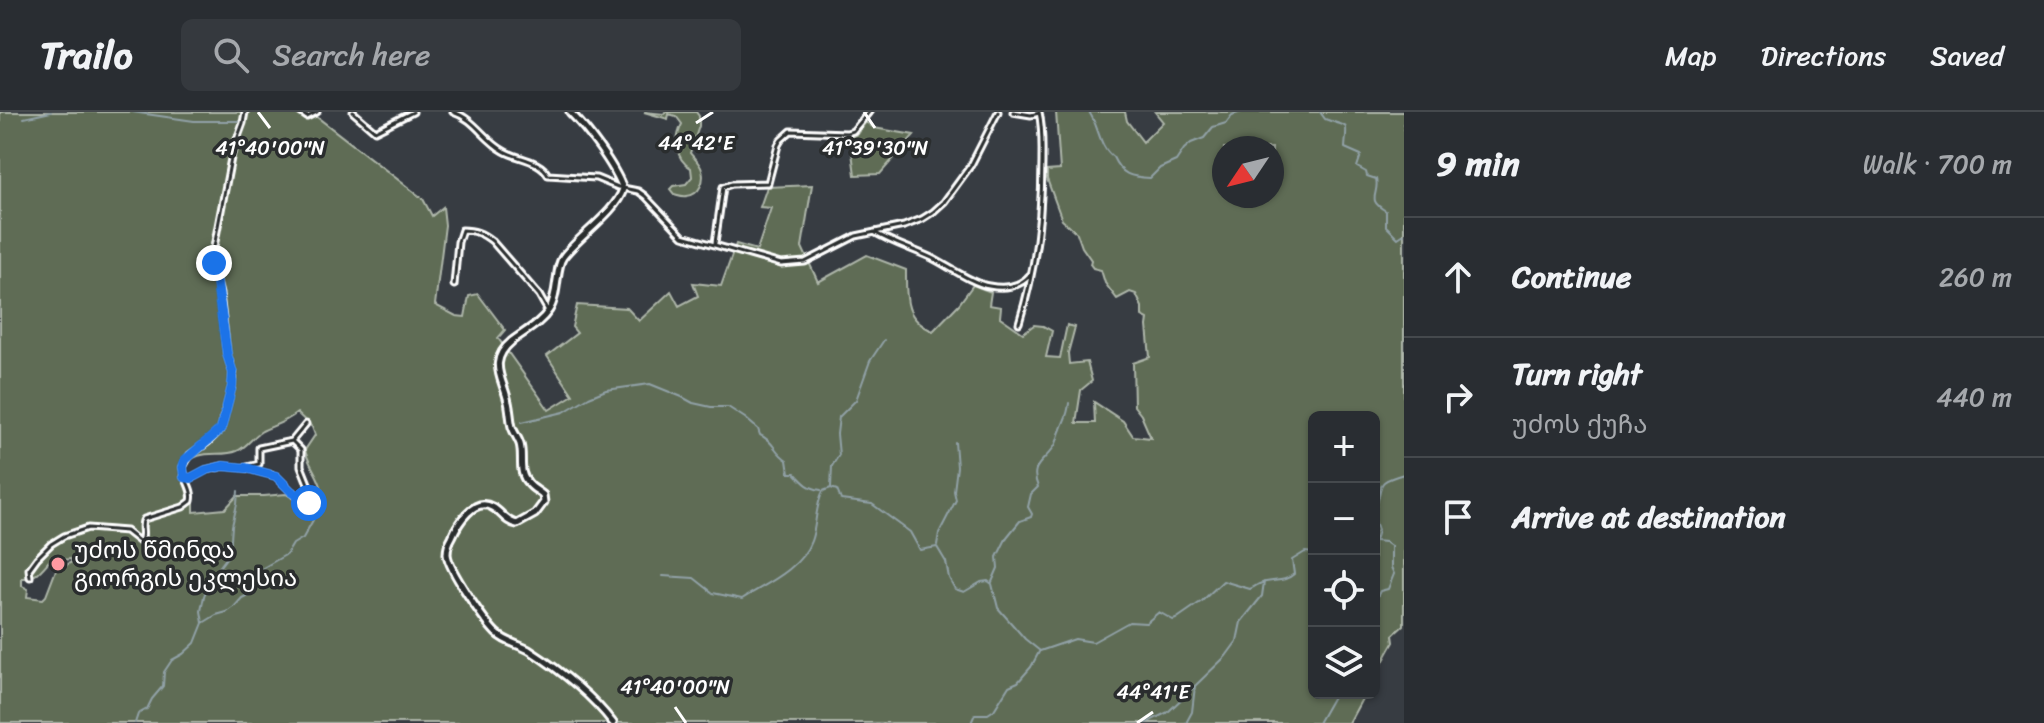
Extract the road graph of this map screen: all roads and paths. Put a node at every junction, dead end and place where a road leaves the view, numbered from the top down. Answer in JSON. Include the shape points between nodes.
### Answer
{"nodes":[{"id":1,"x":245,"y":112,"type":"edge"},
{"id":2,"x":300,"y":112,"type":"edge"},
{"id":3,"x":317,"y":112,"type":"edge"},
{"id":4,"x":353,"y":112,"type":"edge"},
{"id":5,"x":413,"y":112,"type":"edge"},
{"id":6,"x":453,"y":112,"type":"edge"},
{"id":7,"x":570,"y":112,"type":"edge"},
{"id":8,"x":869,"y":112,"type":"edge"},
{"id":9,"x":998,"y":112,"type":"edge"},
{"id":10,"x":1013,"y":112,"type":"edge"},
{"id":11,"x":1039,"y":113,"type":"edge"},
{"id":12,"x":623,"y":189,"type":"junction"},
{"id":13,"x":874,"y":232,"type":"junction"},
{"id":14,"x":714,"y":245,"type":"junction"},
{"id":15,"x":1030,"y":275,"type":"junction"},
{"id":16,"x":454,"y":285,"type":"dead end"},
{"id":17,"x":548,"y":311,"type":"junction"},
{"id":18,"x":1019,"y":323,"type":"dead end"},
{"id":19,"x":306,"y":424,"type":"dead end"},
{"id":20,"x":292,"y":441,"type":"junction"},
{"id":21,"x":246,"y":468,"type":"junction"},
{"id":22,"x":184,"y":477,"type":"junction"},
{"id":23,"x":29,"y":576,"type":"dead end"},
{"id":24,"x":613,"y":723,"type":"edge"}],
"edges":[{"from":1,"to":22,"type":"street","via":[[214,237],[232,386],[221,429],[185,460]]},
{"from":2,"to":3,"type":"street","via":[[307,117]]},
{"from":4,"to":5,"type":"street","via":[[375,131]]},
{"from":6,"to":12,"type":"street","via":[[469,118],[498,147],[539,165],[548,175],[596,178]]},
{"from":7,"to":12,"type":"main road"},
{"from":8,"to":14,"type":"street","via":[[847,133],[791,131],[778,145],[768,183],[723,187]]},
{"from":9,"to":13,"type":"street","via":[[971,165],[944,202],[922,219]]},
{"from":10,"to":11,"type":"street"},
{"from":11,"to":15,"type":"street","via":[[1041,203]]},
{"from":12,"to":14,"type":"street","via":[[645,196],[683,236]]},
{"from":12,"to":17,"type":"main road","via":[[561,260]]},
{"from":13,"to":14,"type":"street","via":[[793,264]]},
{"from":13,"to":15,"type":"street","via":[[984,286],[1013,286]]},
{"from":15,"to":18,"type":"street"},
{"from":16,"to":17,"type":"street","via":[[462,230],[473,230],[492,241]]},
{"from":17,"to":24,"type":"main road","via":[[506,346],[498,369],[521,447],[523,475],[544,502],[517,524],[492,506],[477,507],[458,526],[447,557],[494,632],[585,693]]},
{"from":19,"to":20,"type":"street"},
{"from":20,"to":21,"type":"street","via":[[259,448],[259,464]]},
{"from":20,"to":21,"type":"street","via":[[301,450],[313,505],[276,476]]},
{"from":21,"to":22,"type":"street","via":[[223,466]]},
{"from":22,"to":23,"type":"street","via":[[191,501],[144,519],[140,542],[126,531],[86,529],[51,544],[31,565]]}]}
